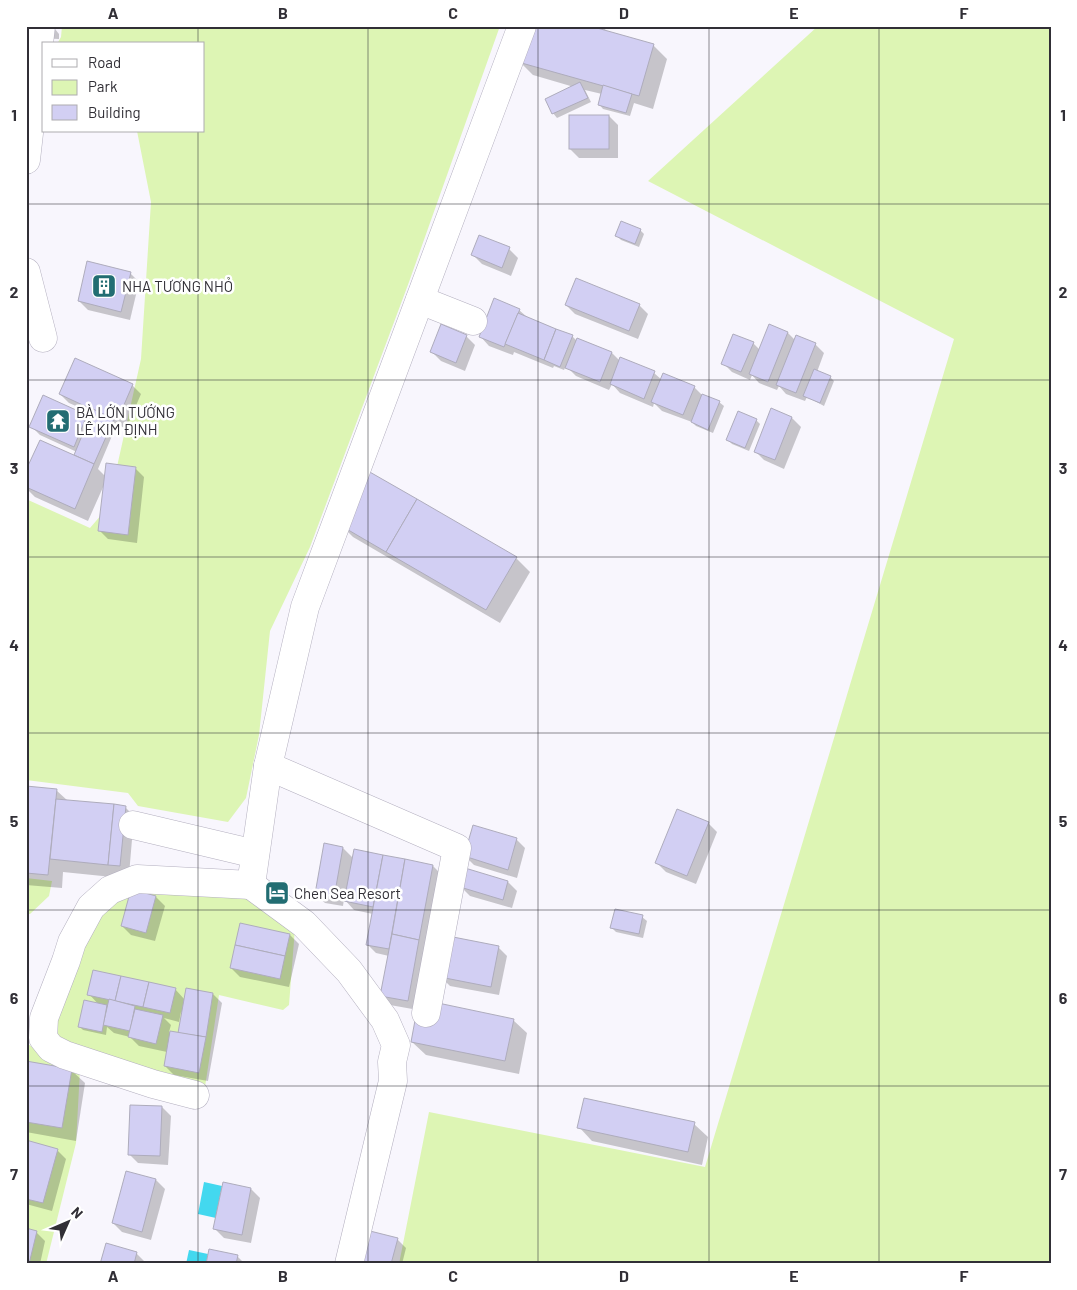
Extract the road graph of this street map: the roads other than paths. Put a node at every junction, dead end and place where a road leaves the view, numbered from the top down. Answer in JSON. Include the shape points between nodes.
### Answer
{"nodes":[{"id":1,"x":41,"y":26,"type":"edge"},
{"id":2,"x":522,"y":26,"type":"edge"},
{"id":3,"x":26,"y":160,"type":"edge"},
{"id":4,"x":26,"y":272,"type":"edge"},
{"id":5,"x":420,"y":300,"type":"junction"},
{"id":6,"x":473,"y":321,"type":"dead end"},
{"id":7,"x":43,"y":338,"type":"dead end"},
{"id":8,"x":268,"y":766,"type":"junction"},
{"id":9,"x":133,"y":825,"type":"dead end"},
{"id":10,"x":255,"y":854,"type":"junction"},
{"id":11,"x":251,"y":885,"type":"junction"},
{"id":12,"x":426,"y":1013,"type":"dead end"},
{"id":13,"x":195,"y":1094,"type":"dead end"},
{"id":14,"x":349,"y":1264,"type":"edge"}],
"edges":[{"from":1,"to":3,"type":"street"},
{"from":2,"to":5,"type":"street"},
{"from":4,"to":7,"type":"street"},
{"from":5,"to":6,"type":"street"},
{"from":5,"to":8,"type":"street","via":[[305,607]]},
{"from":8,"to":10,"type":"street"},
{"from":8,"to":12,"type":"street","via":[[457,848]]},
{"from":9,"to":10,"type":"street"},
{"from":10,"to":11,"type":"street"},
{"from":11,"to":13,"type":"street","via":[[137,880],[110,890],[91,907],[72,942],[44,1018],[43,1038],[65,1055]]},
{"from":11,"to":14,"type":"street","via":[[304,924],[349,971],[385,1020],[396,1045],[392,1062],[393,1082]]}]}
